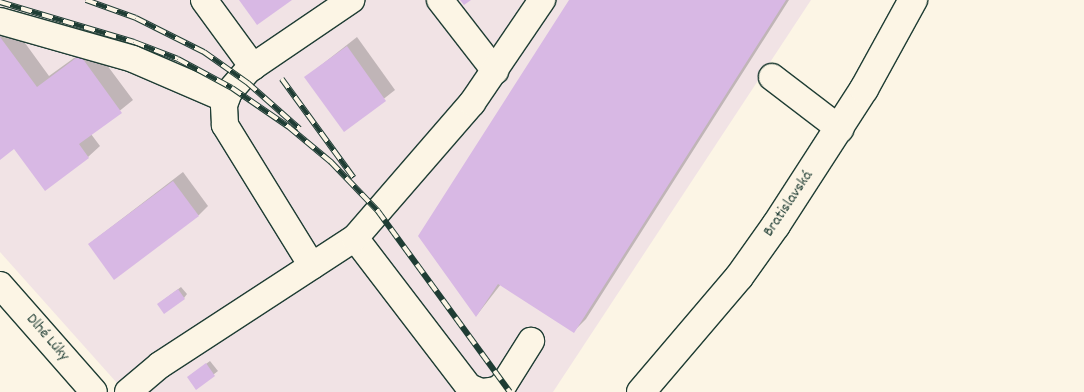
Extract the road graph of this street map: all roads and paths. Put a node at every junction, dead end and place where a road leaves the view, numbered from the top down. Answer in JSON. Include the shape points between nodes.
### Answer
{"nodes":[{"id":1,"x":204,"y":0,"type":"edge"},
{"id":2,"x":351,"y":0,"type":"edge"},
{"id":3,"x":440,"y":0,"type":"edge"},
{"id":4,"x":542,"y":0,"type":"edge"},
{"id":5,"x":913,"y":0,"type":"edge"},
{"id":6,"x":0,"y":21,"type":"edge"},
{"id":7,"x":253,"y":67,"type":"junction"},
{"id":8,"x":495,"y":71,"type":"junction"},
{"id":9,"x":772,"y":78,"type":"dead end"},
{"id":10,"x":226,"y":99,"type":"junction"},
{"id":11,"x":840,"y":129,"type":"junction"},
{"id":12,"x":355,"y":238,"type":"junction"},
{"id":13,"x":312,"y":266,"type":"junction"},
{"id":14,"x":0,"y":285,"type":"edge"},
{"id":15,"x":530,"y":341,"type":"dead end"},
{"id":16,"x":94,"y":392,"type":"edge"},
{"id":17,"x":128,"y":392,"type":"edge"},
{"id":18,"x":481,"y":392,"type":"edge"},
{"id":19,"x":641,"y":392,"type":"edge"}],
"edges":[{"from":1,"to":7,"type":"lane"},
{"from":2,"to":7,"type":"lane"},
{"from":3,"to":8,"type":"lane"},
{"from":4,"to":8,"type":"lane"},
{"from":5,"to":11,"type":"main road","name":"Bratislavská"},
{"from":6,"to":10,"type":"lane","via":[[133,59]]},
{"from":7,"to":10,"type":"lane"},
{"from":8,"to":12,"type":"lane","via":[[472,103]]},
{"from":9,"to":11,"type":"lane"},
{"from":10,"to":13,"type":"lane","via":[[225,125]]},
{"from":11,"to":19,"type":"main road","name":"Bratislavská","via":[[739,277]]},
{"from":12,"to":13,"type":"lane"},
{"from":12,"to":18,"type":"lane","via":[[469,387]]},
{"from":13,"to":17,"type":"lane","via":[[160,365]]},
{"from":14,"to":16,"type":"lane","name":"Dlhé Lúky"},
{"from":15,"to":18,"type":"lane","via":[[504,384],[497,390]]}]}
